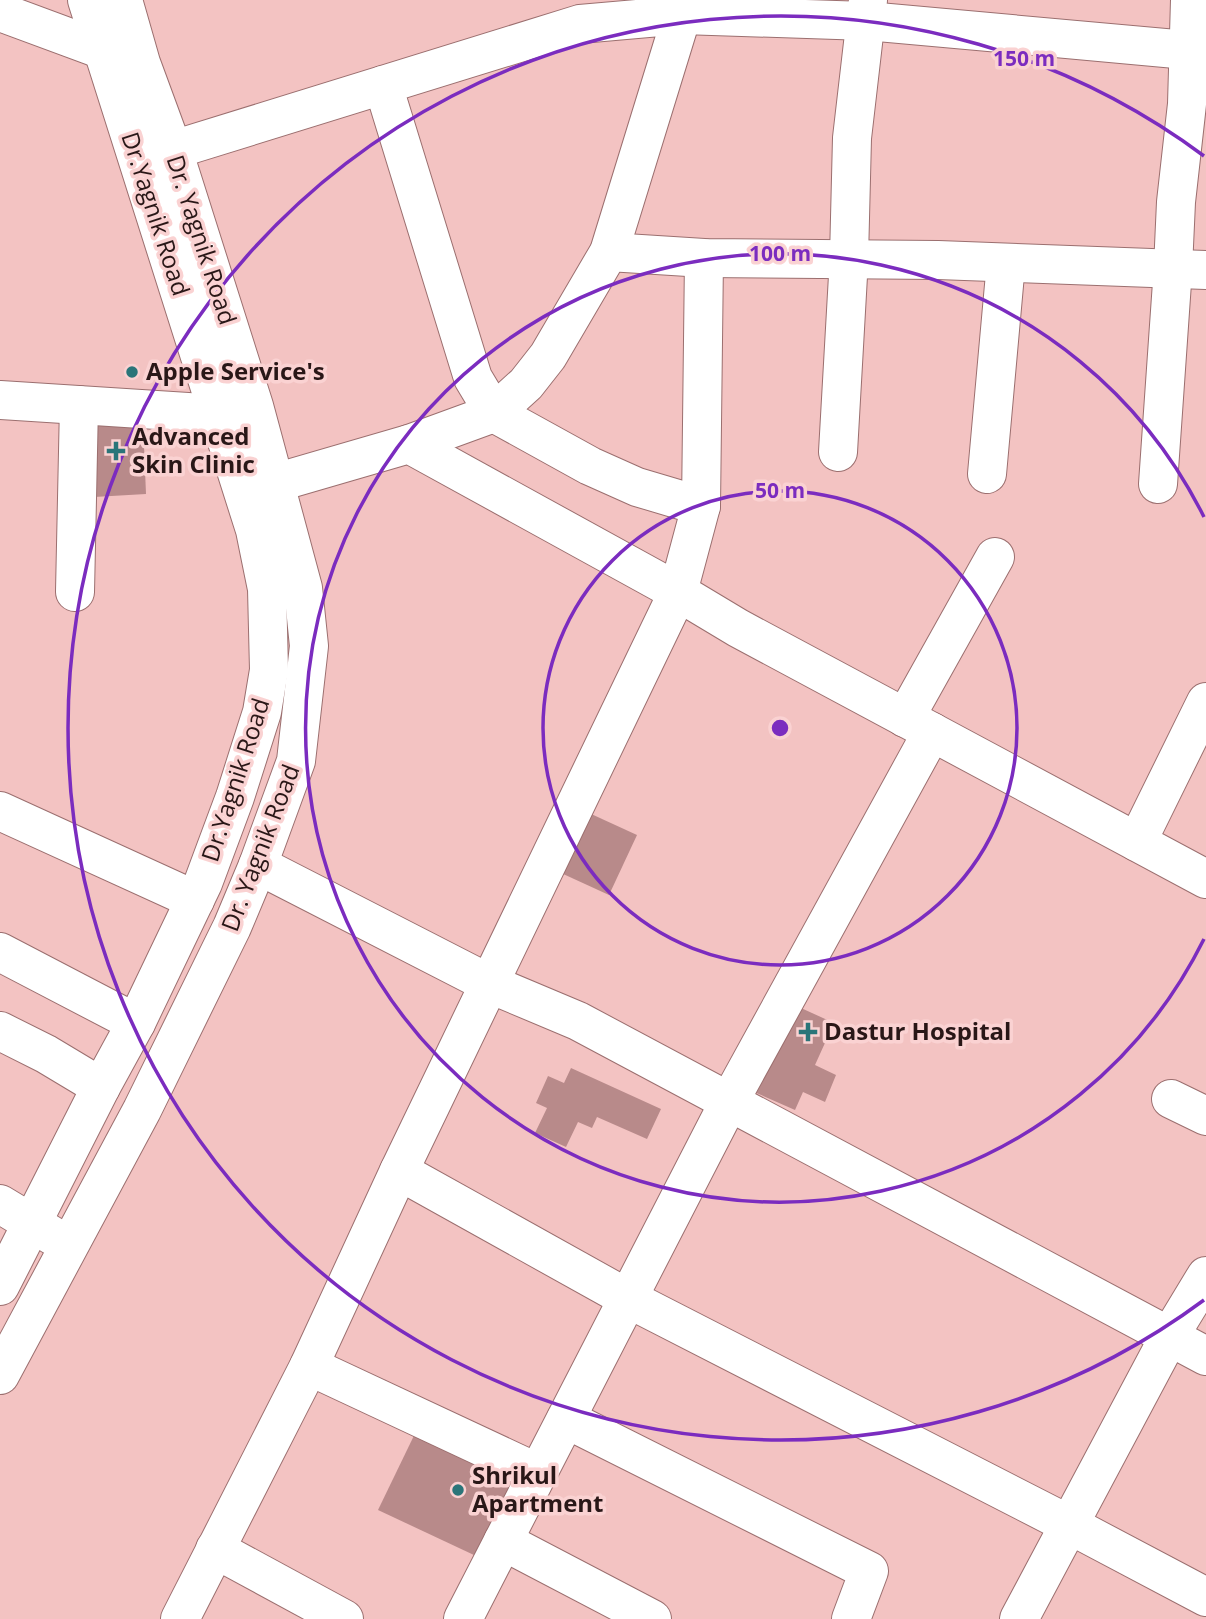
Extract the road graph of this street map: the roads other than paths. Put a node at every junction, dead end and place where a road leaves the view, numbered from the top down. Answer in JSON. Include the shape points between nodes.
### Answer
{"nodes":[{"id":1,"x":87,"y":0,"type":"edge"},
{"id":2,"x":122,"y":0,"type":"edge"},
{"id":3,"x":1190,"y":0,"type":"edge"},
{"id":4,"x":867,"y":10,"type":"edge"},
{"id":5,"x":0,"y":12,"type":"edge"},
{"id":6,"x":682,"y":15,"type":"junction"},
{"id":7,"x":1197,"y":50,"type":"edge"},
{"id":8,"x":103,"y":52,"type":"junction"},
{"id":9,"x":141,"y":63,"type":"junction"},
{"id":10,"x":383,"y":85,"type":"junction"},
{"id":11,"x":155,"y":155,"type":"junction"},
{"id":12,"x":608,"y":252,"type":"junction"},
{"id":13,"x":704,"y":258,"type":"junction"},
{"id":14,"x":849,"y":258,"type":"junction"},
{"id":15,"x":1006,"y":263,"type":"junction"},
{"id":16,"x":1190,"y":269,"type":"edge"},
{"id":17,"x":0,"y":400,"type":"edge"},
{"id":18,"x":79,"y":405,"type":"junction"},
{"id":19,"x":237,"y":410,"type":"junction"},
{"id":20,"x":494,"y":413,"type":"junction"},
{"id":21,"x":409,"y":444,"type":"junction"},
{"id":22,"x":838,"y":452,"type":"dead end"},
{"id":23,"x":987,"y":474,"type":"dead end"},
{"id":24,"x":1158,"y":484,"type":"dead end"},
{"id":25,"x":260,"y":488,"type":"junction"},
{"id":26,"x":701,"y":506,"type":"junction"},
{"id":27,"x":995,"y":557,"type":"dead end"},
{"id":28,"x":75,"y":592,"type":"dead end"},
{"id":29,"x":678,"y":592,"type":"junction"},
{"id":30,"x":1206,"y":702,"type":"edge"},
{"id":31,"x":918,"y":725,"type":"junction"},
{"id":32,"x":0,"y":811,"type":"edge"},
{"id":33,"x":1137,"y":842,"type":"junction"},
{"id":34,"x":258,"y":865,"type":"junction"},
{"id":35,"x":1206,"y":879,"type":"edge"},
{"id":36,"x":195,"y":900,"type":"junction"},
{"id":37,"x":0,"y":951,"type":"edge"},
{"id":38,"x":491,"y":984,"type":"junction"},
{"id":39,"x":136,"y":1023,"type":"junction"},
{"id":40,"x":0,"y":1031,"type":"edge"},
{"id":41,"x":101,"y":1087,"type":"junction"},
{"id":42,"x":1171,"y":1099,"type":"dead end"},
{"id":43,"x":729,"y":1102,"type":"junction"},
{"id":44,"x":1206,"y":1116,"type":"edge"},
{"id":45,"x":399,"y":1171,"type":"junction"},
{"id":46,"x":0,"y":1204,"type":"edge"},
{"id":47,"x":32,"y":1225,"type":"junction"},
{"id":48,"x":70,"y":1245,"type":"junction"},
{"id":49,"x":1206,"y":1276,"type":"edge"},
{"id":50,"x":0,"y":1286,"type":"edge"},
{"id":51,"x":628,"y":1298,"type":"junction"},
{"id":52,"x":1169,"y":1338,"type":"junction"},
{"id":53,"x":1206,"y":1356,"type":"edge"},
{"id":54,"x":309,"y":1366,"type":"junction"},
{"id":55,"x":0,"y":1375,"type":"edge"},
{"id":56,"x":566,"y":1419,"type":"junction"},
{"id":57,"x":538,"y":1473,"type":"junction"},
{"id":58,"x":1069,"y":1524,"type":"junction"},
{"id":59,"x":503,"y":1541,"type":"junction"},
{"id":60,"x":215,"y":1549,"type":"junction"},
{"id":61,"x":1202,"y":1585,"type":"edge"},
{"id":62,"x":180,"y":1619,"type":"edge"},
{"id":63,"x":344,"y":1619,"type":"edge"},
{"id":64,"x":463,"y":1619,"type":"edge"},
{"id":65,"x":652,"y":1619,"type":"edge"},
{"id":66,"x":851,"y":1619,"type":"edge"},
{"id":67,"x":1018,"y":1619,"type":"edge"}],
"edges":[{"from":1,"to":8,"type":"street","name":"Dr.Yagnik Road"},
{"from":2,"to":9,"type":"street","name":"Dr. Yagnik Road"},
{"from":3,"to":7,"type":"street"},
{"from":4,"to":6,"type":"street"},
{"from":4,"to":7,"type":"street"},
{"from":4,"to":14,"type":"street","via":[[852,138]]},
{"from":5,"to":8,"type":"street"},
{"from":6,"to":10,"type":"street","via":[[580,24]]},
{"from":6,"to":12,"type":"street"},
{"from":7,"to":16,"type":"street","via":[[1176,202]]},
{"from":8,"to":9,"type":"street"},
{"from":8,"to":11,"type":"street","name":"Dr.Yagnik Road"},
{"from":9,"to":11,"type":"street","name":"Dr. Yagnik Road"},
{"from":10,"to":11,"type":"street"},
{"from":10,"to":20,"type":"street","via":[[473,378]]},
{"from":11,"to":19,"type":"street","name":"Dr. Yagnik Road"},
{"from":12,"to":13,"type":"street"},
{"from":12,"to":20,"type":"street","via":[[548,356]]},
{"from":13,"to":14,"type":"street"},
{"from":13,"to":26,"type":"street"},
{"from":14,"to":15,"type":"street"},
{"from":14,"to":22,"type":"street"},
{"from":15,"to":16,"type":"street"},
{"from":15,"to":23,"type":"street"},
{"from":16,"to":24,"type":"street"},
{"from":17,"to":18,"type":"street"},
{"from":18,"to":19,"type":"street"},
{"from":18,"to":28,"type":"street"},
{"from":19,"to":25,"type":"street","name":"Dr. Yagnik Road"},
{"from":20,"to":21,"type":"street"},
{"from":20,"to":26,"type":"street","via":[[601,472]]},
{"from":21,"to":25,"type":"street"},
{"from":21,"to":29,"type":"street"},
{"from":25,"to":34,"type":"street","name":"Dr. Yagnik Road","via":[[303,588],[309,646],[296,761]]},
{"from":25,"to":36,"type":"street","name":"Dr.Yagnik Road","via":[[255,530],[267,589],[269,670],[262,712],[235,797]]},
{"from":26,"to":29,"type":"street"},
{"from":27,"to":31,"type":"street"},
{"from":29,"to":31,"type":"street"},
{"from":29,"to":38,"type":"street"},
{"from":30,"to":33,"type":"street"},
{"from":31,"to":33,"type":"street"},
{"from":31,"to":43,"type":"street"},
{"from":32,"to":36,"type":"street"},
{"from":33,"to":35,"type":"street"},
{"from":34,"to":38,"type":"street"},
{"from":34,"to":48,"type":"street","name":"Dr. Yagnik Road","via":[[142,1110]]},
{"from":36,"to":39,"type":"street","name":"Dr.Yagnik Road"},
{"from":37,"to":39,"type":"street"},
{"from":38,"to":43,"type":"street","via":[[578,1021]]},
{"from":38,"to":45,"type":"street"},
{"from":39,"to":41,"type":"street","name":"Dr.Yagnik Road"},
{"from":40,"to":41,"type":"street"},
{"from":41,"to":47,"type":"street","name":"Dr.Yagnik Road"},
{"from":42,"to":44,"type":"street"},
{"from":43,"to":51,"type":"street"},
{"from":43,"to":52,"type":"street"},
{"from":45,"to":51,"type":"street"},
{"from":45,"to":54,"type":"street"},
{"from":46,"to":47,"type":"street"},
{"from":47,"to":48,"type":"street"},
{"from":47,"to":50,"type":"street","name":"Dr.Yagnik Road"},
{"from":48,"to":55,"type":"street","name":"Dr. Yagnik Road"},
{"from":49,"to":52,"type":"street"},
{"from":51,"to":56,"type":"street"},
{"from":51,"to":58,"type":"street"},
{"from":52,"to":53,"type":"street"},
{"from":52,"to":58,"type":"street"},
{"from":54,"to":57,"type":"street"},
{"from":54,"to":60,"type":"street"},
{"from":56,"to":57,"type":"street"},
{"from":56,"to":66,"type":"street","via":[[869,1571]]},
{"from":57,"to":59,"type":"street"},
{"from":58,"to":61,"type":"street"},
{"from":58,"to":67,"type":"street"},
{"from":59,"to":64,"type":"street"},
{"from":59,"to":65,"type":"street"},
{"from":60,"to":62,"type":"street"},
{"from":60,"to":63,"type":"street"}]}
